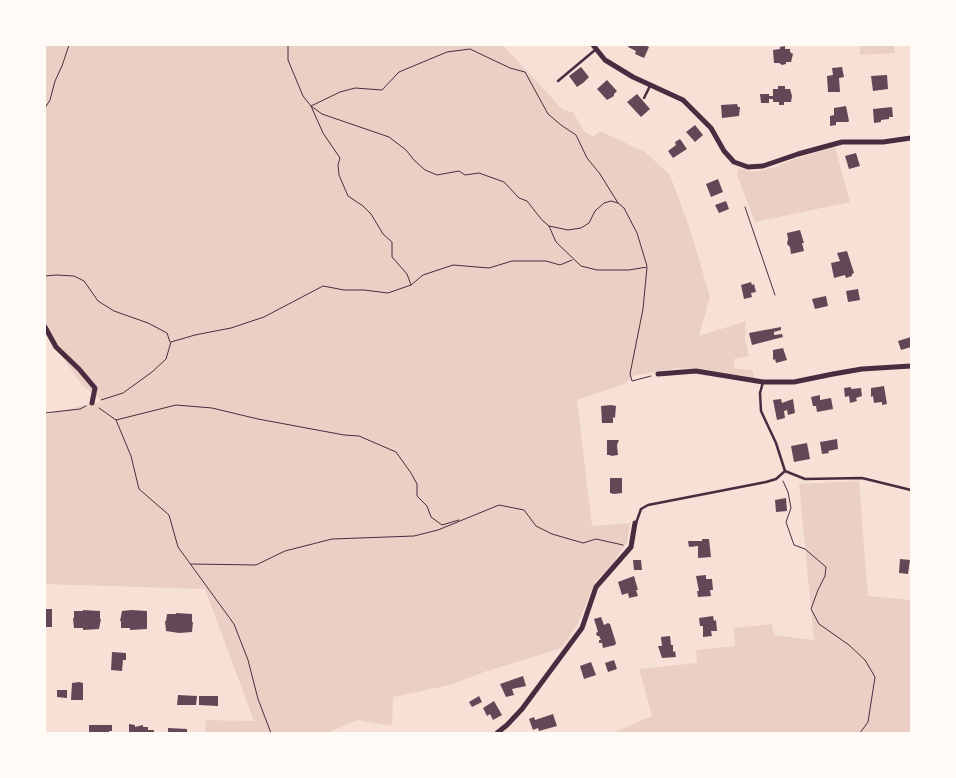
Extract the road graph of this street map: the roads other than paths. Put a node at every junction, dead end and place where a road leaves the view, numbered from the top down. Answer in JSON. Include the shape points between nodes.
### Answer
{"nodes":[{"id":1,"x":595,"y":47,"type":"edge"},
{"id":2,"x":558,"y":81,"type":"dead end"},
{"id":3,"x":650,"y":85,"type":"junction"},
{"id":4,"x":644,"y":98,"type":"dead end"},
{"id":5,"x":911,"y":138,"type":"edge"},
{"id":6,"x":45,"y":327,"type":"edge"},
{"id":7,"x":911,"y":366,"type":"edge"},
{"id":8,"x":658,"y":374,"type":"road end"},
{"id":9,"x":763,"y":382,"type":"junction"},
{"id":10,"x":92,"y":403,"type":"road end"},
{"id":11,"x":785,"y":471,"type":"junction"},
{"id":12,"x":911,"y":490,"type":"edge"},
{"id":13,"x":635,"y":523,"type":"joint"},
{"id":14,"x":497,"y":733,"type":"edge"}],
"edges":[{"from":1,"to":2,"type":"lane"},
{"from":1,"to":3,"type":"street","via":[[605,60]]},
{"from":3,"to":4,"type":"lane"},
{"from":3,"to":5,"type":"street","via":[[683,100],[711,128],[734,162],[748,167],[763,166],[842,142]]},
{"from":6,"to":10,"type":"street","via":[[56,347],[95,388]]},
{"from":7,"to":9,"type":"street","via":[[862,369],[794,382]]},
{"from":8,"to":9,"type":"street","via":[[696,371]]},
{"from":9,"to":11,"type":"lane","via":[[760,393],[762,411]]},
{"from":11,"to":12,"type":"lane","via":[[805,479],[862,478]]},
{"from":11,"to":13,"type":"lane","via":[[766,482],[648,505],[641,509]]},
{"from":13,"to":14,"type":"street","via":[[631,547],[596,587],[582,628],[522,709]]}]}
